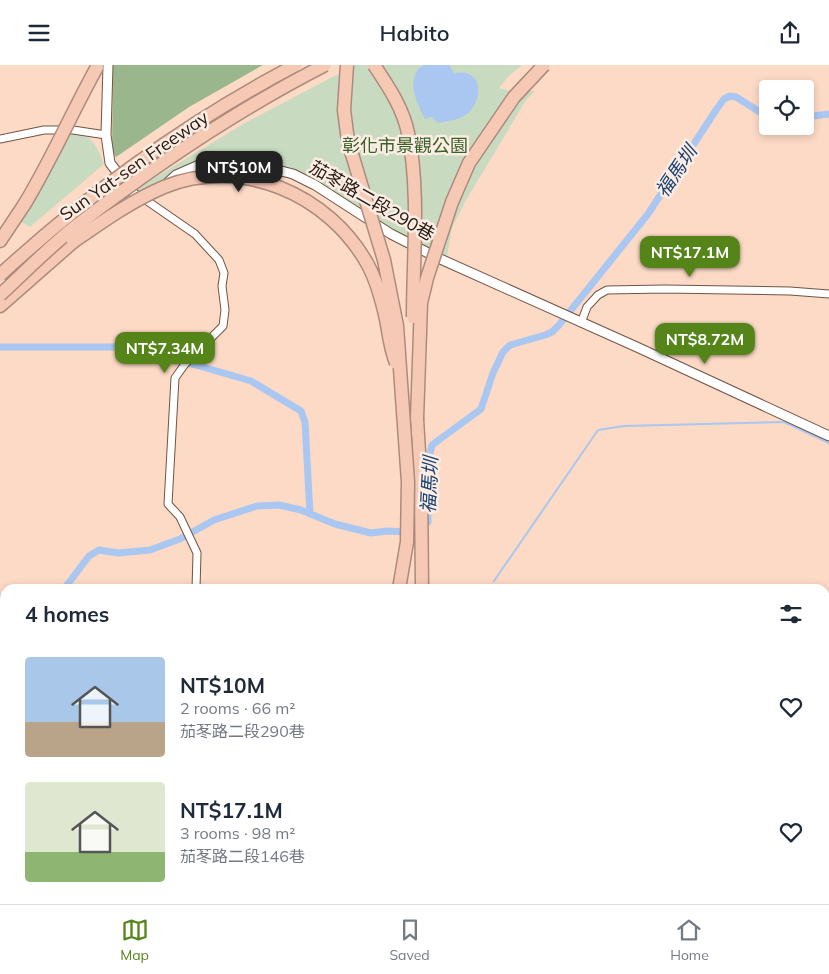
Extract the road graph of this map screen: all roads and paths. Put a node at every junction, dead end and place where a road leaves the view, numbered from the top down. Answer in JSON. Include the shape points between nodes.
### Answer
{"nodes":[{"id":1,"x":99,"y":65,"type":"edge"},
{"id":2,"x":108,"y":65,"type":"edge"},
{"id":3,"x":296,"y":65,"type":"edge"},
{"id":4,"x":325,"y":65,"type":"edge"},
{"id":5,"x":347,"y":65,"type":"edge"},
{"id":6,"x":374,"y":65,"type":"edge"},
{"id":7,"x":544,"y":65,"type":"edge"},
{"id":8,"x":106,"y":135,"type":"junction"},
{"id":9,"x":0,"y":139,"type":"edge"},
{"id":10,"x":161,"y":190,"type":"junction"},
{"id":11,"x":140,"y":199,"type":"junction"},
{"id":12,"x":315,"y":212,"type":"dead end"},
{"id":13,"x":0,"y":241,"type":"edge"},
{"id":14,"x":0,"y":275,"type":"edge"},
{"id":15,"x":829,"y":294,"type":"edge"},
{"id":16,"x":0,"y":295,"type":"edge"},
{"id":17,"x":0,"y":306,"type":"edge"},
{"id":18,"x":581,"y":323,"type":"junction"},
{"id":19,"x":401,"y":375,"type":"junction"},
{"id":20,"x":417,"y":419,"type":"junction"},
{"id":21,"x":829,"y":436,"type":"edge"},
{"id":22,"x":196,"y":584,"type":"edge"},
{"id":23,"x":399,"y":584,"type":"edge"},
{"id":24,"x":422,"y":584,"type":"edge"}],
"edges":[{"from":1,"to":13,"type":"highway","bridge":true,"via":[[42,177]]},
{"from":2,"to":8,"type":"street"},
{"from":3,"to":14,"type":"highway","name":"Sun Yat-sen Freeway","bridge":true,"via":[[181,133],[117,178]]},
{"from":4,"to":16,"type":"highway","name":"Sun Yat-sen Freeway","bridge":true,"via":[[260,101],[177,154],[75,227]]},
{"from":5,"to":19,"type":"highway","bridge":true,"via":[[344,99],[348,141],[384,260],[398,326]]},
{"from":6,"to":20,"type":"highway","bridge":true,"via":[[400,109],[408,132],[411,156],[414,187],[412,327]]},
{"from":7,"to":20,"type":"highway","bridge":true,"via":[[514,97],[473,157],[452,202],[421,303]]},
{"from":8,"to":9,"type":"street","via":[[44,130]]},
{"from":8,"to":11,"type":"street","via":[[110,163]]},
{"from":10,"to":11,"type":"street","name":"茄苳路二段290巷"},
{"from":10,"to":12,"type":"street","via":[[202,179],[228,180],[263,186],[289,195]]},
{"from":10,"to":18,"type":"street","name":"茄苳路二段290巷","via":[[176,175],[208,161],[237,161],[293,175],[315,185],[412,245]]},
{"from":11,"to":22,"type":"street","via":[[195,234],[219,260],[224,273],[223,326],[175,377],[168,504],[180,517],[197,553]]},
{"from":15,"to":18,"type":"street","via":[[607,290],[588,307]]},
{"from":17,"to":19,"type":"highway","bridge":true,"via":[[73,241],[133,201],[165,187],[202,177],[255,180],[293,193],[321,210],[344,231],[376,281],[391,350]]},
{"from":18,"to":21,"type":"street"},
{"from":19,"to":23,"type":"highway","bridge":true,"via":[[408,481],[407,542]]},
{"from":20,"to":24,"type":"highway"}]}
